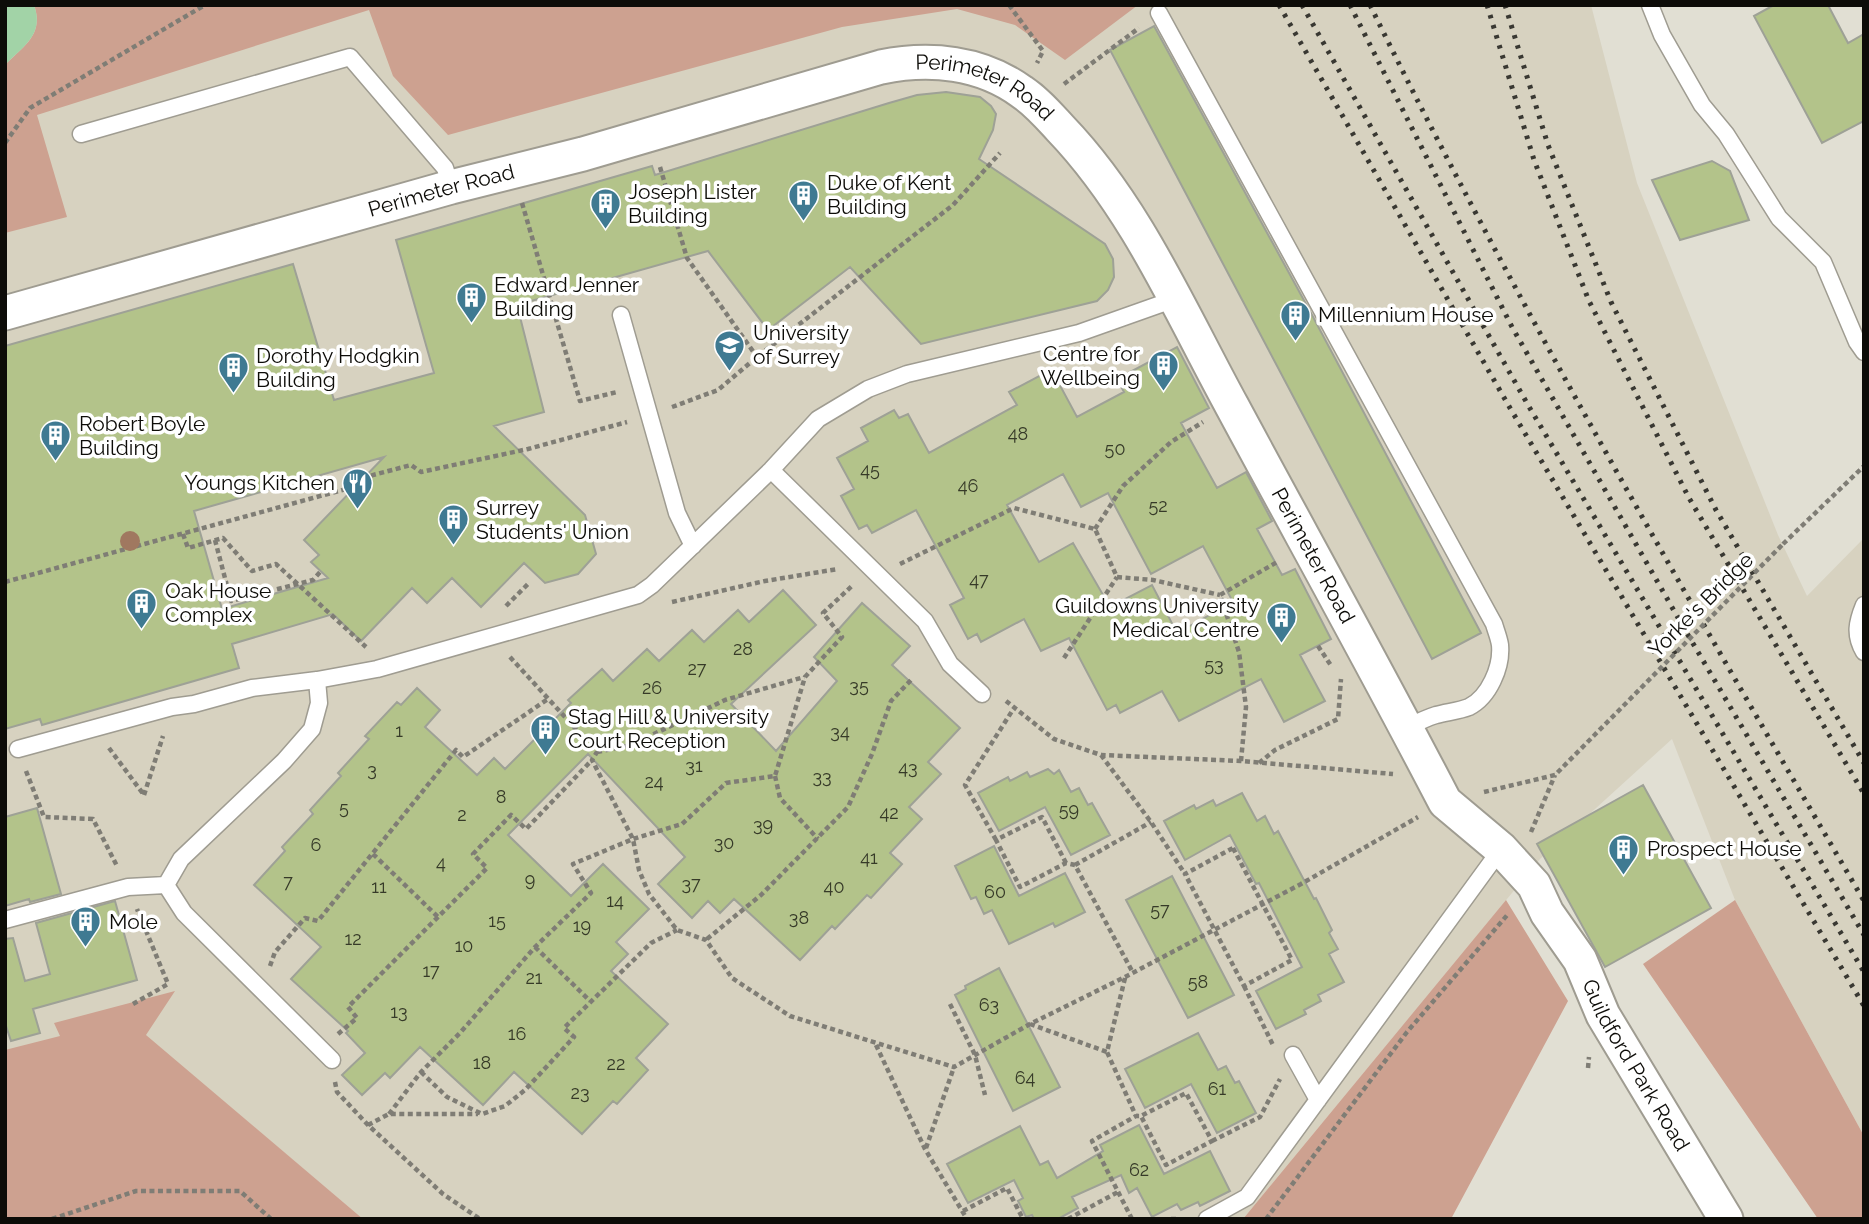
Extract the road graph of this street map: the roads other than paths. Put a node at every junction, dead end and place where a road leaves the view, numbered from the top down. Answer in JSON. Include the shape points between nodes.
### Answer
{"nodes":[{"id":1,"x":1650,"y":5,"type":"edge"},
{"id":2,"x":1159,"y":13,"type":"road end"},
{"id":3,"x":82,"y":134,"type":"dead end"},
{"id":4,"x":452,"y":187,"type":"junction"},
{"id":5,"x":1175,"y":299,"type":"junction"},
{"id":6,"x":5,"y":313,"type":"edge"},
{"id":7,"x":621,"y":315,"type":"dead end"},
{"id":8,"x":1864,"y":352,"type":"edge"},
{"id":9,"x":771,"y":470,"type":"junction"},
{"id":10,"x":693,"y":546,"type":"junction"},
{"id":11,"x":1864,"y":605,"type":"edge"},
{"id":12,"x":1864,"y":652,"type":"edge"},
{"id":13,"x":317,"y":680,"type":"junction"},
{"id":14,"x":982,"y":694,"type":"road end"},
{"id":15,"x":1406,"y":728,"type":"junction"},
{"id":16,"x":18,"y":749,"type":"dead end"},
{"id":17,"x":1525,"y":878,"type":"junction"},
{"id":18,"x":166,"y":885,"type":"junction"},
{"id":19,"x":5,"y":920,"type":"edge"},
{"id":20,"x":326,"y":1055,"type":"road end"},
{"id":21,"x":1293,"y":1055,"type":"road end"},
{"id":22,"x":1318,"y":1100,"type":"junction"},
{"id":23,"x":1207,"y":1219,"type":"edge"},
{"id":24,"x":1726,"y":1219,"type":"edge"}],
"edges":[{"from":1,"to":8,"type":"lane","via":[[1662,36],[1702,106],[1726,134],[1779,218],[1823,262]]},
{"from":2,"to":15,"type":"lane","via":[[1493,624],[1500,653],[1486,692],[1467,708]]},
{"from":3,"to":4,"type":"lane","via":[[350,57],[445,168]]},
{"from":4,"to":5,"type":"street","name":"Perimeter Road","via":[[864,71],[914,62],[945,63],[1006,81],[1031,98],[1085,153],[1117,197]]},
{"from":4,"to":6,"type":"street","name":"Perimeter Road"},
{"from":5,"to":9,"type":"lane","via":[[1079,332],[907,374],[869,389],[818,419]]},
{"from":5,"to":15,"type":"street","name":"Perimeter Road"},
{"from":7,"to":10,"type":"lane","via":[[677,513]]},
{"from":9,"to":10,"type":"lane"},
{"from":9,"to":14,"type":"lane","via":[[925,621],[950,664]]},
{"from":10,"to":13,"type":"lane","via":[[638,595],[377,669]]},
{"from":11,"to":12,"type":"lane","via":[[1857,634]]},
{"from":13,"to":16,"type":"lane","via":[[252,688],[172,706]]},
{"from":13,"to":18,"type":"lane","via":[[319,703],[312,729],[181,859]]},
{"from":15,"to":17,"type":"street","name":"Perimeter Road","via":[[1445,802]]},
{"from":17,"to":22,"type":"lane"},
{"from":17,"to":24,"type":"street","name":"Guildford Park Road","via":[[1580,960],[1603,1015]]},
{"from":18,"to":19,"type":"lane","via":[[128,887]]},
{"from":18,"to":20,"type":"lane","via":[[184,913]]},
{"from":21,"to":22,"type":"lane"},
{"from":22,"to":23,"type":"lane","via":[[1247,1197]]}]}
